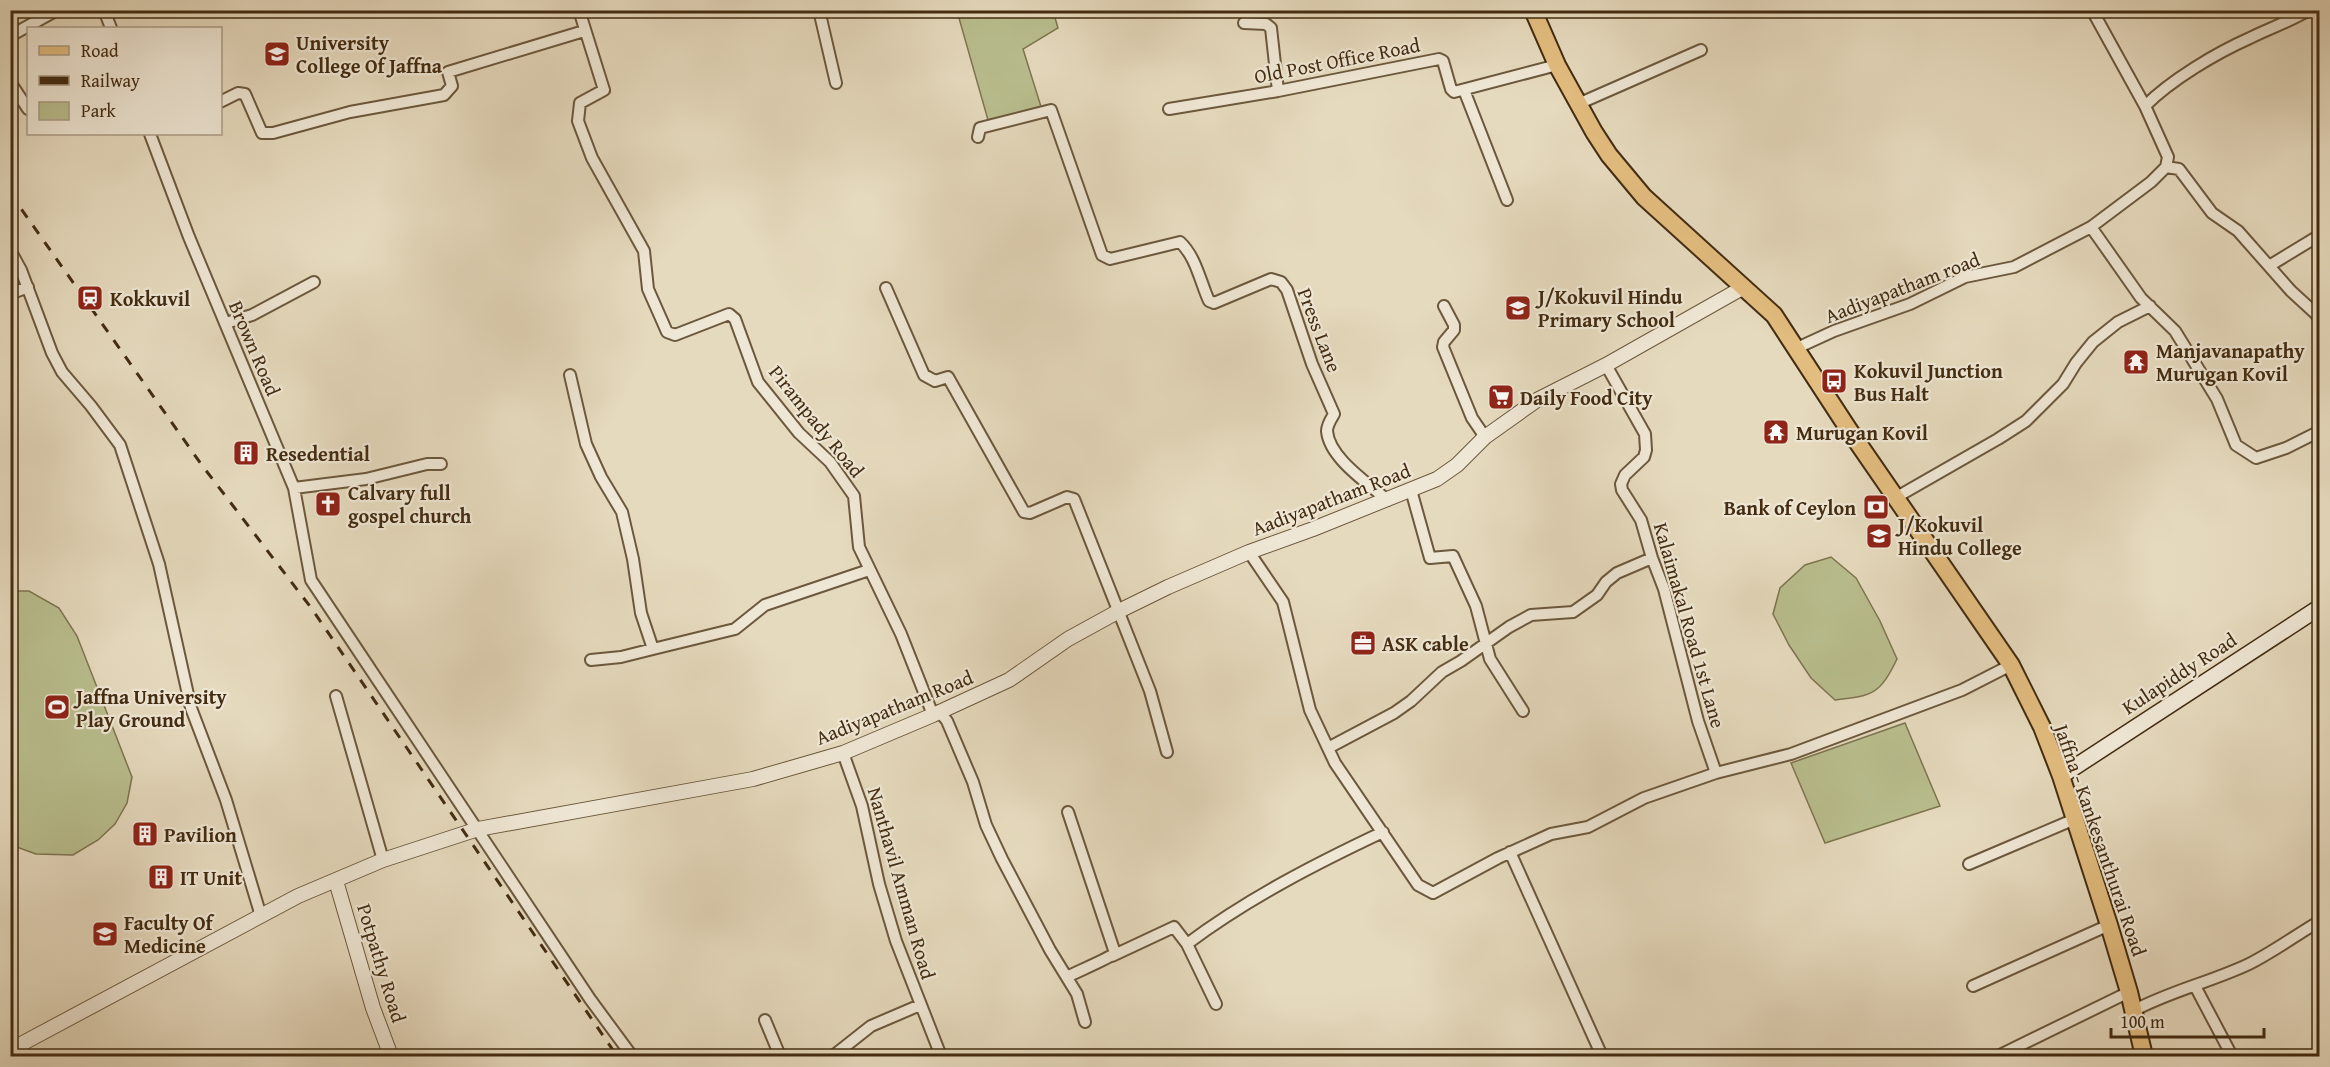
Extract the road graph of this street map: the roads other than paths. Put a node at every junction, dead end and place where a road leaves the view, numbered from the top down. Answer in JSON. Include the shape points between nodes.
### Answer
{"nodes":[{"id":1,"x":57,"y":10,"type":"edge"},
{"id":2,"x":104,"y":10,"type":"edge"},
{"id":3,"x":579,"y":10,"type":"edge"},
{"id":4,"x":819,"y":10,"type":"edge"},
{"id":5,"x":1533,"y":10,"type":"edge"},
{"id":6,"x":2092,"y":10,"type":"edge"},
{"id":7,"x":2309,"y":10,"type":"edge"},
{"id":8,"x":1244,"y":23,"type":"dead end"},
{"id":9,"x":111,"y":27,"type":"edge"},
{"id":10,"x":584,"y":31,"type":"junction"},
{"id":11,"x":10,"y":36,"type":"edge"},
{"id":12,"x":1701,"y":50,"type":"dead end"},
{"id":13,"x":1557,"y":65,"type":"junction"},
{"id":14,"x":10,"y":82,"type":"edge"},
{"id":15,"x":836,"y":83,"type":"dead end"},
{"id":16,"x":1464,"y":90,"type":"junction"},
{"id":17,"x":1278,"y":91,"type":"junction"},
{"id":18,"x":222,"y":101,"type":"edge"},
{"id":19,"x":1578,"y":104,"type":"junction"},
{"id":20,"x":2145,"y":106,"type":"junction"},
{"id":21,"x":27,"y":108,"type":"edge"},
{"id":22,"x":1169,"y":109,"type":"dead end"},
{"id":23,"x":152,"y":135,"type":"edge"},
{"id":24,"x":978,"y":137,"type":"dead end"},
{"id":25,"x":2166,"y":167,"type":"junction"},
{"id":26,"x":1508,"y":200,"type":"dead end"},
{"id":27,"x":2091,"y":227,"type":"junction"},
{"id":28,"x":2319,"y":235,"type":"edge"},
{"id":29,"x":10,"y":250,"type":"edge"},
{"id":30,"x":2269,"y":266,"type":"junction"},
{"id":31,"x":314,"y":282,"type":"dead end"},
{"id":32,"x":28,"y":287,"type":"junction"},
{"id":33,"x":1744,"y":287,"type":"junction"},
{"id":34,"x":886,"y":288,"type":"dead end"},
{"id":35,"x":10,"y":294,"type":"edge"},
{"id":36,"x":1444,"y":306,"type":"dead end"},
{"id":37,"x":2150,"y":306,"type":"junction"},
{"id":38,"x":2319,"y":320,"type":"edge"},
{"id":39,"x":226,"y":323,"type":"junction"},
{"id":40,"x":1797,"y":348,"type":"junction"},
{"id":41,"x":1606,"y":365,"type":"junction"},
{"id":42,"x":570,"y":375,"type":"dead end"},
{"id":43,"x":2319,"y":431,"type":"edge"},
{"id":44,"x":1485,"y":437,"type":"junction"},
{"id":45,"x":441,"y":464,"type":"dead end"},
{"id":46,"x":294,"y":488,"type":"junction"},
{"id":47,"x":1411,"y":490,"type":"junction"},
{"id":48,"x":1895,"y":498,"type":"junction"},
{"id":49,"x":1387,"y":500,"type":"junction"},
{"id":50,"x":1249,"y":552,"type":"junction"},
{"id":51,"x":1652,"y":558,"type":"junction"},
{"id":52,"x":869,"y":570,"type":"junction"},
{"id":53,"x":2319,"y":607,"type":"edge"},
{"id":54,"x":1119,"y":611,"type":"junction"},
{"id":55,"x":1486,"y":644,"type":"junction"},
{"id":56,"x":653,"y":649,"type":"junction"},
{"id":57,"x":591,"y":660,"type":"dead end"},
{"id":58,"x":2011,"y":665,"type":"junction"},
{"id":59,"x":336,"y":696,"type":"dead end"},
{"id":60,"x":1522,"y":711,"type":"dead end"},
{"id":61,"x":936,"y":713,"type":"junction"},
{"id":62,"x":1328,"y":748,"type":"junction"},
{"id":63,"x":1167,"y":752,"type":"dead end"},
{"id":64,"x":843,"y":753,"type":"junction"},
{"id":65,"x":1716,"y":773,"type":"junction"},
{"id":66,"x":2061,"y":776,"type":"junction"},
{"id":67,"x":1068,"y":812,"type":"dead end"},
{"id":68,"x":2075,"y":819,"type":"junction"},
{"id":69,"x":478,"y":829,"type":"junction"},
{"id":70,"x":1383,"y":832,"type":"junction"},
{"id":71,"x":1510,"y":852,"type":"junction"},
{"id":72,"x":383,"y":860,"type":"junction"},
{"id":73,"x":1969,"y":864,"type":"dead end"},
{"id":74,"x":336,"y":881,"type":"junction"},
{"id":75,"x":261,"y":916,"type":"junction"},
{"id":76,"x":2319,"y":921,"type":"edge"},
{"id":77,"x":2109,"y":925,"type":"junction"},
{"id":78,"x":1187,"y":944,"type":"junction"},
{"id":79,"x":1112,"y":956,"type":"junction"},
{"id":80,"x":1067,"y":977,"type":"junction"},
{"id":81,"x":1973,"y":986,"type":"dead end"},
{"id":82,"x":2195,"y":986,"type":"junction"},
{"id":83,"x":2129,"y":992,"type":"junction"},
{"id":84,"x":1216,"y":1004,"type":"dead end"},
{"id":85,"x":920,"y":1005,"type":"junction"},
{"id":86,"x":2133,"y":1011,"type":"junction"},
{"id":87,"x":765,"y":1020,"type":"dead end"},
{"id":88,"x":1085,"y":1022,"type":"dead end"},
{"id":89,"x":10,"y":1050,"type":"edge"},
{"id":90,"x":391,"y":1056,"type":"edge"},
{"id":91,"x":632,"y":1056,"type":"edge"},
{"id":92,"x":780,"y":1056,"type":"edge"},
{"id":93,"x":833,"y":1056,"type":"edge"},
{"id":94,"x":941,"y":1056,"type":"edge"},
{"id":95,"x":1602,"y":1056,"type":"edge"},
{"id":96,"x":1998,"y":1056,"type":"edge"},
{"id":97,"x":2144,"y":1056,"type":"edge"},
{"id":98,"x":2232,"y":1056,"type":"edge"}],
"edges":[{"from":1,"to":11,"type":"street"},
{"from":2,"to":9,"type":"street"},
{"from":3,"to":10,"type":"street","name":"Pirampady Road"},
{"from":4,"to":15,"type":"street"},
{"from":5,"to":13,"type":"main road","name":"Jaffna - Kankesanthurai Road"},
{"from":6,"to":20,"type":"street"},
{"from":7,"to":20,"type":"street","via":[[2221,54],[2163,89]]},
{"from":8,"to":17,"type":"street","via":[[1266,24],[1271,28]]},
{"from":10,"to":18,"type":"street","via":[[448,72],[452,86],[444,95],[350,112],[273,134],[262,133],[244,94]]},
{"from":10,"to":52,"type":"street","name":"Pirampady Road","via":[[604,90],[580,103],[578,121],[592,158],[644,251],[648,289],[667,332],[675,335],[729,314],[735,319],[758,382],[799,433],[830,462],[854,496],[859,547]]},
{"from":12,"to":19,"type":"street"},
{"from":13,"to":16,"type":"street"},
{"from":13,"to":19,"type":"main road","name":"Jaffna - Kankesanthurai Road"},
{"from":14,"to":21,"type":"street"},
{"from":16,"to":17,"type":"street","name":"Old Post Office Road","via":[[1451,89],[1439,59]]},
{"from":16,"to":26,"type":"street"},
{"from":17,"to":22,"type":"street","name":"Old Post Office Road"},
{"from":19,"to":33,"type":"main road","name":"Jaffna - Kankesanthurai Road","via":[[1593,132],[1629,180]]},
{"from":20,"to":25,"type":"street","via":[[2168,157]]},
{"from":23,"to":39,"type":"street","name":"Brown Road","via":[[189,237]]},
{"from":24,"to":49,"type":"street","name":"Press Lane","via":[[980,128],[1051,110],[1102,255],[1110,259],[1180,242],[1190,251],[1204,291],[1214,303],[1271,279],[1281,282],[1334,414],[1327,428],[1329,442],[1347,465]]},
{"from":25,"to":27,"type":"street","name":"Aadiyapatham road"},
{"from":25,"to":30,"type":"street","via":[[2179,170],[2212,213],[2238,231]]},
{"from":27,"to":37,"type":"street"},
{"from":27,"to":40,"type":"street","name":"Aadiyapatham road","via":[[2014,267],[1965,277],[1910,304]]},
{"from":28,"to":30,"type":"street"},
{"from":29,"to":32,"type":"street"},
{"from":30,"to":38,"type":"street"},
{"from":31,"to":39,"type":"street","via":[[252,315]]},
{"from":32,"to":35,"type":"street"},
{"from":32,"to":75,"type":"street","via":[[62,372],[120,446],[159,564],[191,708],[226,800]]},
{"from":33,"to":40,"type":"main road","name":"Jaffna - Kankesanthurai Road","via":[[1774,315]]},
{"from":33,"to":41,"type":"street","name":"Aadiyapatham Road"},
{"from":34,"to":54,"type":"street","via":[[924,375],[935,381],[948,377],[1024,512],[1067,497],[1074,499]]},
{"from":36,"to":44,"type":"street","via":[[1454,330],[1443,347],[1472,418]]},
{"from":37,"to":43,"type":"street","via":[[2175,331],[2217,399],[2236,445],[2256,458]]},
{"from":37,"to":48,"type":"street","via":[[2118,322],[2093,342],[2063,384],[2026,421]]},
{"from":39,"to":46,"type":"street","name":"Brown Road"},
{"from":40,"to":48,"type":"main road","name":"Jaffna - Kankesanthurai Road"},
{"from":41,"to":44,"type":"street","name":"Aadiyapatham Road","via":[[1537,400]]},
{"from":41,"to":51,"type":"street","name":"Kalaimakal Road 1st Lane","via":[[1645,434],[1644,457],[1621,484],[1641,520]]},
{"from":42,"to":56,"type":"street","via":[[586,444],[622,512],[641,613]]},
{"from":44,"to":47,"type":"street","name":"Aadiyapatham Road","via":[[1457,465]]},
{"from":45,"to":46,"type":"street"},
{"from":46,"to":69,"type":"street","name":"Brown Road","via":[[311,580]]},
{"from":47,"to":49,"type":"street","name":"Aadiyapatham Road"},
{"from":47,"to":55,"type":"street","via":[[1430,558],[1453,556],[1476,606]]},
{"from":48,"to":58,"type":"main road","name":"Jaffna - Kankesanthurai Road"},
{"from":49,"to":50,"type":"street","name":"Aadiyapatham Road"},
{"from":50,"to":54,"type":"street","name":"Aadiyapatham Road"},
{"from":50,"to":62,"type":"street","via":[[1283,602],[1310,710]]},
{"from":51,"to":55,"type":"street","via":[[1617,573],[1597,596],[1573,612],[1530,615]]},
{"from":51,"to":65,"type":"street","name":"Kalaimakal Road 1st Lane"},
{"from":52,"to":56,"type":"street","via":[[765,605],[735,629]]},
{"from":52,"to":61,"type":"street","name":"Pirampady Road"},
{"from":53,"to":66,"type":"main road","name":"Kulapiddy Road"},
{"from":54,"to":61,"type":"street","name":"Aadiyapatham Road","via":[[1068,639],[1009,681]]},
{"from":54,"to":63,"type":"street","via":[[1150,691]]},
{"from":55,"to":60,"type":"street","via":[[1490,659]]},
{"from":55,"to":62,"type":"street","via":[[1442,672],[1394,713]]},
{"from":56,"to":57,"type":"street"},
{"from":58,"to":65,"type":"street","via":[[1962,690],[1791,754]]},
{"from":58,"to":66,"type":"main road","name":"Jaffna - Kankesanthurai Road"},
{"from":59,"to":72,"type":"street"},
{"from":61,"to":64,"type":"street","name":"Aadiyapatham Road"},
{"from":61,"to":80,"type":"street","name":"Pirampady Road","via":[[947,721],[986,825]]},
{"from":62,"to":70,"type":"street"},
{"from":64,"to":69,"type":"street","name":"Aadiyapatham Road","via":[[753,779]]},
{"from":64,"to":85,"type":"street","name":"Nanthavil Amman Road","via":[[862,806],[896,941]]},
{"from":65,"to":71,"type":"street","via":[[1644,798],[1588,827],[1551,834]]},
{"from":66,"to":68,"type":"main road","name":"Jaffna - Kankesanthurai Road"},
{"from":67,"to":79,"type":"street","via":[[1114,948]]},
{"from":68,"to":73,"type":"street"},
{"from":68,"to":77,"type":"main road","name":"Jaffna - Kankesanthurai Road"},
{"from":69,"to":72,"type":"street","name":"Aadiyapatham Road"},
{"from":69,"to":91,"type":"street"},
{"from":70,"to":71,"type":"street","via":[[1418,885],[1433,893]]},
{"from":70,"to":78,"type":"street","via":[[1242,906]]},
{"from":71,"to":95,"type":"street"},
{"from":72,"to":74,"type":"street","name":"Aadiyapatham Road"},
{"from":74,"to":75,"type":"street","name":"Aadiyapatham Road"},
{"from":74,"to":90,"type":"street","name":"Potpathy Road"},
{"from":75,"to":89,"type":"street","name":"Aadiyapatham Road"},
{"from":76,"to":82,"type":"street","via":[[2249,964]]},
{"from":77,"to":81,"type":"street"},
{"from":77,"to":83,"type":"main road","name":"Jaffna - Kankesanthurai Road"},
{"from":78,"to":79,"type":"street","via":[[1174,927]]},
{"from":78,"to":84,"type":"street"},
{"from":79,"to":80,"type":"street"},
{"from":80,"to":88,"type":"street","name":"Pirampady Road"},
{"from":82,"to":86,"type":"street"},
{"from":82,"to":98,"type":"street"},
{"from":83,"to":86,"type":"main road","name":"Jaffna - Kankesanthurai Road"},
{"from":83,"to":96,"type":"street"},
{"from":85,"to":93,"type":"street","via":[[871,1026]]},
{"from":85,"to":94,"type":"street","name":"Nanthavil Amman Road"},
{"from":86,"to":97,"type":"main road","name":"Jaffna - Kankesanthurai Road"},
{"from":87,"to":92,"type":"street"}]}
